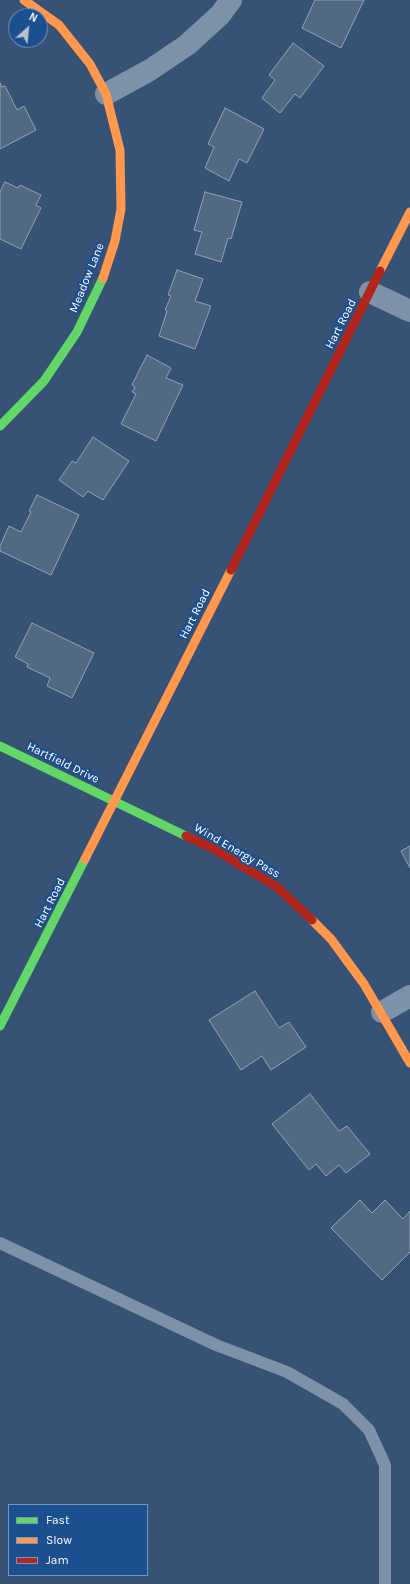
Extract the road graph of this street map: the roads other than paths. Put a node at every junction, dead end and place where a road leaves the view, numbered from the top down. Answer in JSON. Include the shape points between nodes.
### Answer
{"nodes":[{"id":1,"x":24,"y":0,"type":"edge"},
{"id":2,"x":231,"y":0,"type":"edge"},
{"id":3,"x":106,"y":94,"type":"junction"},
{"id":4,"x":410,"y":212,"type":"edge"},
{"id":5,"x":370,"y":292,"type":"junction"},
{"id":6,"x":410,"y":311,"type":"edge"},
{"id":7,"x":0,"y":426,"type":"edge"},
{"id":8,"x":0,"y":746,"type":"edge"},
{"id":9,"x":115,"y":801,"type":"junction"},
{"id":10,"x":410,"y":996,"type":"edge"},
{"id":11,"x":382,"y":1012,"type":"junction"},
{"id":12,"x":0,"y":1026,"type":"edge"},
{"id":13,"x":410,"y":1063,"type":"edge"},
{"id":14,"x":0,"y":1243,"type":"edge"},
{"id":15,"x":385,"y":1584,"type":"edge"}],
"edges":[{"from":1,"to":3,"type":"street","name":"Meadow Lane","via":[[58,25],[90,64]]},
{"from":2,"to":3,"type":"street","via":[[220,15],[187,45],[150,70]]},
{"from":3,"to":7,"type":"street","name":"Meadow Lane","via":[[120,150],[121,209],[113,248],[78,332],[44,381]]},
{"from":4,"to":5,"type":"street","name":"Hart Road"},
{"from":5,"to":6,"type":"street"},
{"from":5,"to":9,"type":"street","name":"Hart Road"},
{"from":8,"to":9,"type":"street","name":"Hartfield Drive"},
{"from":9,"to":11,"type":"street","name":"Wind Energy Pass","via":[[212,848],[277,887],[331,938]]},
{"from":9,"to":12,"type":"street","name":"Hart Road"},
{"from":10,"to":11,"type":"street"},
{"from":11,"to":13,"type":"street","name":"Wind Energy Pass"},
{"from":14,"to":15,"type":"lane","via":[[216,1345],[287,1372],[343,1404],[369,1430],[385,1465]]}]}
